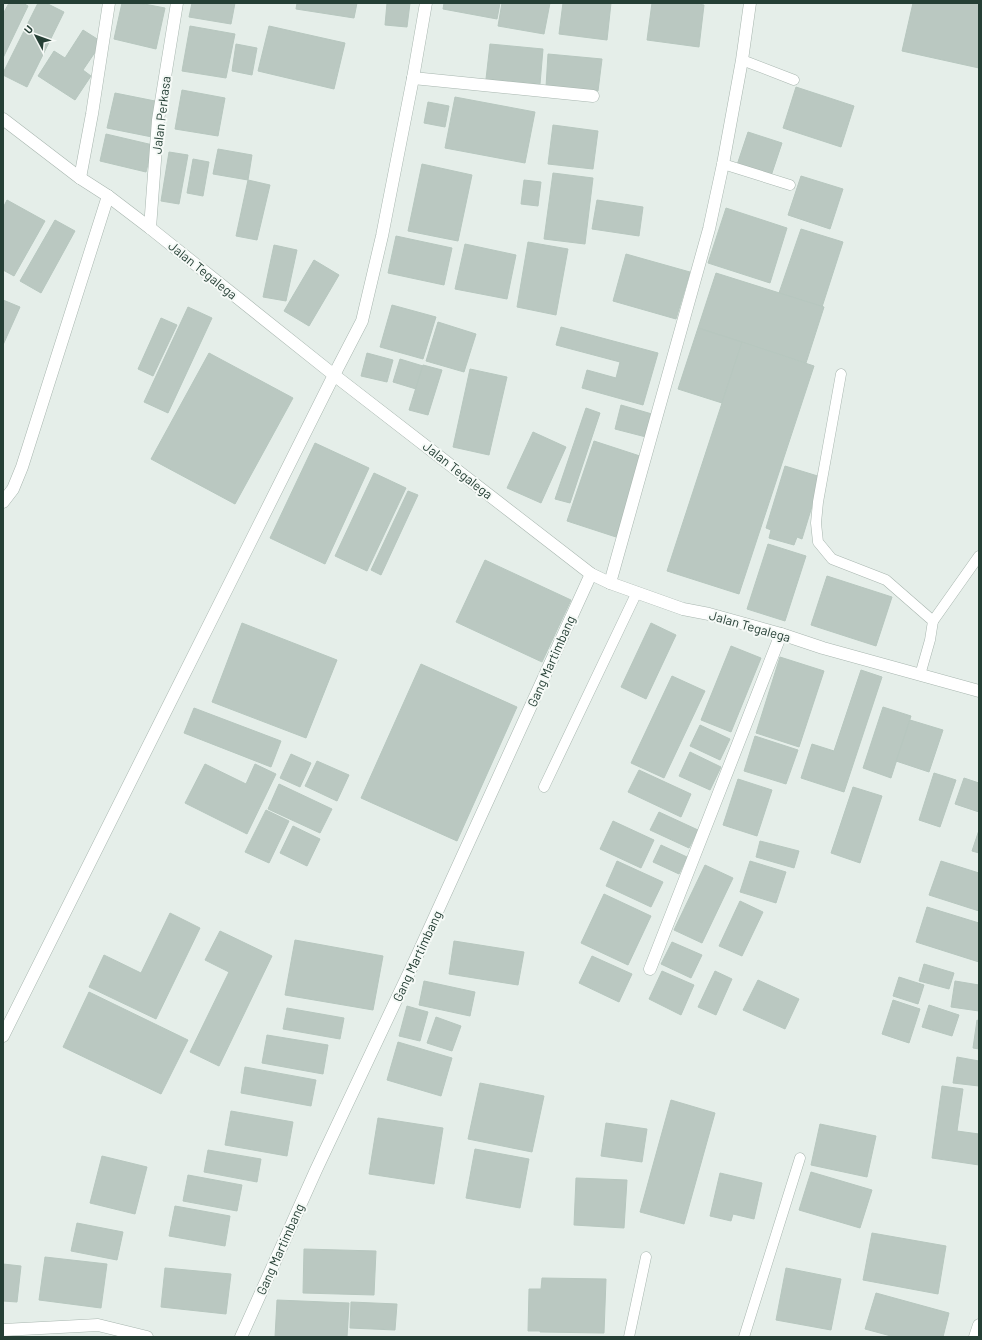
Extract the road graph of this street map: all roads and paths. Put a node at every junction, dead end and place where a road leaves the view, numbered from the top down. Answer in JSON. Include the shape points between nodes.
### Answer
{"nodes":[{"id":1,"x":109,"y":3,"type":"edge"},
{"id":2,"x":177,"y":3,"type":"edge"},
{"id":3,"x":426,"y":3,"type":"edge"},
{"id":4,"x":750,"y":3,"type":"edge"},
{"id":5,"x":742,"y":60,"type":"junction"},
{"id":6,"x":413,"y":78,"type":"junction"},
{"id":7,"x":794,"y":80,"type":"dead end"},
{"id":8,"x":593,"y":96,"type":"dead end"},
{"id":9,"x":3,"y":119,"type":"edge"},
{"id":10,"x":723,"y":164,"type":"junction"},
{"id":11,"x":80,"y":178,"type":"junction"},
{"id":12,"x":790,"y":185,"type":"dead end"},
{"id":13,"x":108,"y":196,"type":"junction"},
{"id":14,"x":150,"y":228,"type":"junction"},
{"id":15,"x":334,"y":374,"type":"junction"},
{"id":16,"x":841,"y":374,"type":"dead end"},
{"id":17,"x":3,"y":502,"type":"edge"},
{"id":18,"x":979,"y":556,"type":"edge"},
{"id":19,"x":591,"y":574,"type":"junction"},
{"id":20,"x":610,"y":583,"type":"junction"},
{"id":21,"x":637,"y":592,"type":"junction"},
{"id":22,"x":933,"y":621,"type":"junction"},
{"id":23,"x":781,"y":634,"type":"junction"},
{"id":24,"x":920,"y":675,"type":"junction"},
{"id":25,"x":979,"y":691,"type":"edge"},
{"id":26,"x":544,"y":788,"type":"dead end"},
{"id":27,"x":650,"y":969,"type":"dead end"},
{"id":28,"x":3,"y":1036,"type":"edge"},
{"id":29,"x":800,"y":1158,"type":"dead end"},
{"id":30,"x":646,"y":1257,"type":"dead end"},
{"id":31,"x":979,"y":1325,"type":"edge"},
{"id":32,"x":3,"y":1330,"type":"edge"},
{"id":33,"x":147,"y":1337,"type":"edge"},
{"id":34,"x":241,"y":1337,"type":"edge"},
{"id":35,"x":629,"y":1337,"type":"edge"},
{"id":36,"x":744,"y":1337,"type":"edge"},
{"id":37,"x":976,"y":1337,"type":"edge"}],
"edges":[{"from":1,"to":11,"type":"street"},
{"from":2,"to":14,"type":"street","name":"Jalan Perkasa","via":[[158,120]]},
{"from":3,"to":6,"type":"street"},
{"from":4,"to":5,"type":"street"},
{"from":5,"to":7,"type":"lane"},
{"from":5,"to":10,"type":"street"},
{"from":6,"to":8,"type":"street"},
{"from":6,"to":15,"type":"street","via":[[382,236],[362,321]]},
{"from":9,"to":11,"type":"street","name":"Jalan Tegalega"},
{"from":10,"to":12,"type":"lane"},
{"from":10,"to":20,"type":"street","via":[[709,229]]},
{"from":11,"to":13,"type":"street","name":"Jalan Tegalega"},
{"from":13,"to":14,"type":"street","name":"Jalan Tegalega"},
{"from":13,"to":17,"type":"street","via":[[22,467],[13,489]]},
{"from":14,"to":15,"type":"street","name":"Jalan Tegalega"},
{"from":15,"to":19,"type":"street","name":"Jalan Tegalega"},
{"from":15,"to":28,"type":"street"},
{"from":16,"to":22,"type":"lane","via":[[818,502],[818,542],[832,559],[886,580]]},
{"from":18,"to":22,"type":"lane"},
{"from":19,"to":20,"type":"street","name":"Jalan Tegalega"},
{"from":19,"to":34,"type":"street","name":"Gang Martimbang"},
{"from":20,"to":21,"type":"street","name":"Jalan Tegalega"},
{"from":21,"to":23,"type":"street","name":"Jalan Tegalega","via":[[683,609]]},
{"from":21,"to":26,"type":"lane"},
{"from":22,"to":24,"type":"lane"},
{"from":23,"to":24,"type":"street","name":"Jalan Tegalega"},
{"from":23,"to":27,"type":"street"},
{"from":24,"to":25,"type":"street","name":"Jalan Tegalega"},
{"from":29,"to":36,"type":"lane"},
{"from":30,"to":35,"type":"lane"},
{"from":31,"to":37,"type":"street"},
{"from":32,"to":33,"type":"street","via":[[98,1325]]}]}
